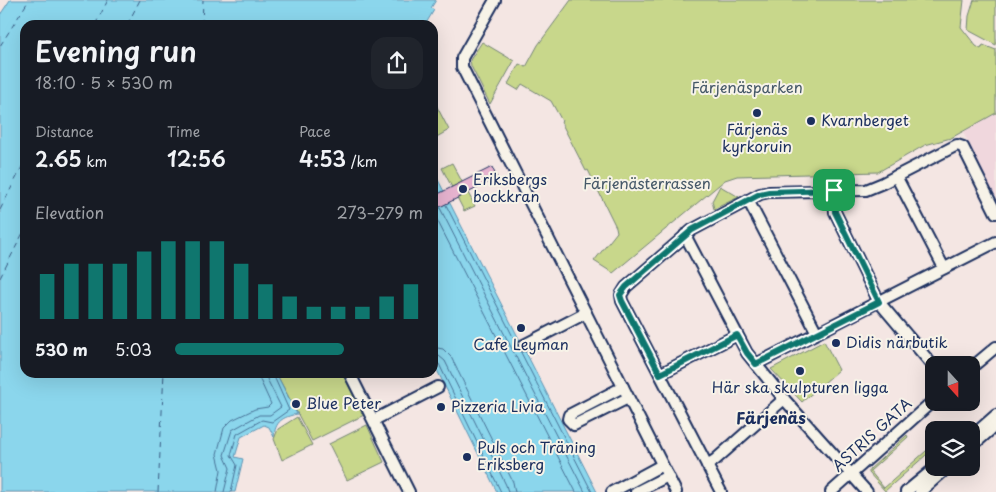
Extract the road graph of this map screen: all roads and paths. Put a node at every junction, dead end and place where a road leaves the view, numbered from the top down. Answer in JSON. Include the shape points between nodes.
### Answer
{"nodes":[{"id":1,"x":495,"y":0,"type":"edge"},
{"id":2,"x":896,"y":176,"type":"junction"},
{"id":3,"x":834,"y":190,"type":"junction"},
{"id":4,"x":748,"y":200,"type":"junction"},
{"id":5,"x":996,"y":213,"type":"edge"},
{"id":6,"x":685,"y":235,"type":"junction"},
{"id":7,"x":996,"y":242,"type":"edge"},
{"id":8,"x":944,"y":268,"type":"junction"},
{"id":9,"x":879,"y":302,"type":"junction"},
{"id":10,"x":586,"y":313,"type":"junction"},
{"id":11,"x":817,"y":333,"type":"junction"},
{"id":12,"x":737,"y":335,"type":"junction"},
{"id":13,"x":524,"y":345,"type":"dead end"},
{"id":14,"x":996,"y":347,"type":"edge"},
{"id":15,"x":925,"y":356,"type":"edge"},
{"id":16,"x":980,"y":360,"type":"edge"},
{"id":17,"x":756,"y":364,"type":"junction"},
{"id":18,"x":660,"y":374,"type":"junction"},
{"id":19,"x":352,"y":378,"type":"edge"},
{"id":20,"x":438,"y":387,"type":"dead end"},
{"id":21,"x":623,"y":387,"type":"junction"},
{"id":22,"x":628,"y":398,"type":"junction"},
{"id":23,"x":784,"y":399,"type":"junction"},
{"id":24,"x":925,"y":408,"type":"edge"},
{"id":25,"x":996,"y":415,"type":"edge"},
{"id":26,"x":374,"y":420,"type":"junction"},
{"id":27,"x":996,"y":425,"type":"edge"},
{"id":28,"x":980,"y":429,"type":"edge"},
{"id":29,"x":980,"y":439,"type":"edge"},
{"id":30,"x":662,"y":465,"type":"junction"},
{"id":31,"x":707,"y":465,"type":"junction"},
{"id":32,"x":851,"y":474,"type":"junction"},
{"id":33,"x":668,"y":476,"type":"junction"},
{"id":34,"x":925,"y":476,"type":"edge"},
{"id":35,"x":938,"y":476,"type":"edge"},
{"id":36,"x":409,"y":492,"type":"edge"},
{"id":37,"x":612,"y":492,"type":"edge"},
{"id":38,"x":636,"y":492,"type":"edge"},
{"id":39,"x":676,"y":492,"type":"edge"},
{"id":40,"x":720,"y":492,"type":"edge"},
{"id":41,"x":831,"y":492,"type":"edge"},
{"id":42,"x":867,"y":492,"type":"edge"},
{"id":43,"x":906,"y":492,"type":"edge"},
{"id":44,"x":920,"y":492,"type":"edge"}],
"edges":[{"from":1,"to":10,"type":"street","via":[[462,58],[462,68]]},
{"from":2,"to":3,"type":"street","via":[[866,190]]},
{"from":2,"to":5,"type":"street","via":[[960,145]]},
{"from":2,"to":8,"type":"street"},
{"from":3,"to":4,"type":"street","via":[[769,192]]},
{"from":3,"to":9,"type":"street","via":[[835,212]]},
{"from":4,"to":6,"type":"street"},
{"from":4,"to":11,"type":"street"},
{"from":6,"to":12,"type":"street"},
{"from":6,"to":18,"type":"street","via":[[620,295]]},
{"from":7,"to":8,"type":"street"},
{"from":8,"to":9,"type":"street"},
{"from":9,"to":11,"type":"street"},
{"from":9,"to":15,"type":"street"},
{"from":10,"to":13,"type":"street"},
{"from":10,"to":21,"type":"street"},
{"from":11,"to":17,"type":"street"},
{"from":12,"to":17,"type":"street"},
{"from":12,"to":18,"type":"street"},
{"from":14,"to":16,"type":"street"},
{"from":17,"to":23,"type":"street"},
{"from":18,"to":31,"type":"street"},
{"from":19,"to":26,"type":"street"},
{"from":20,"to":26,"type":"street"},
{"from":21,"to":22,"type":"street"},
{"from":21,"to":22,"type":"street","via":[[569,415],[568,419],[574,425]]},
{"from":22,"to":30,"type":"street"},
{"from":23,"to":31,"type":"street"},
{"from":23,"to":32,"type":"street"},
{"from":24,"to":32,"type":"street","name":"ASTRIS GATA"},
{"from":25,"to":28,"type":"street"},
{"from":26,"to":36,"type":"street"},
{"from":27,"to":29,"type":"street"},
{"from":30,"to":33,"type":"street"},
{"from":30,"to":37,"type":"street"},
{"from":31,"to":40,"type":"street"},
{"from":32,"to":41,"type":"street","name":"ASTRIS GATA"},
{"from":32,"to":42,"type":"street"},
{"from":33,"to":38,"type":"street"},
{"from":33,"to":39,"type":"street"},
{"from":34,"to":43,"type":"street"},
{"from":35,"to":44,"type":"street"}]}
